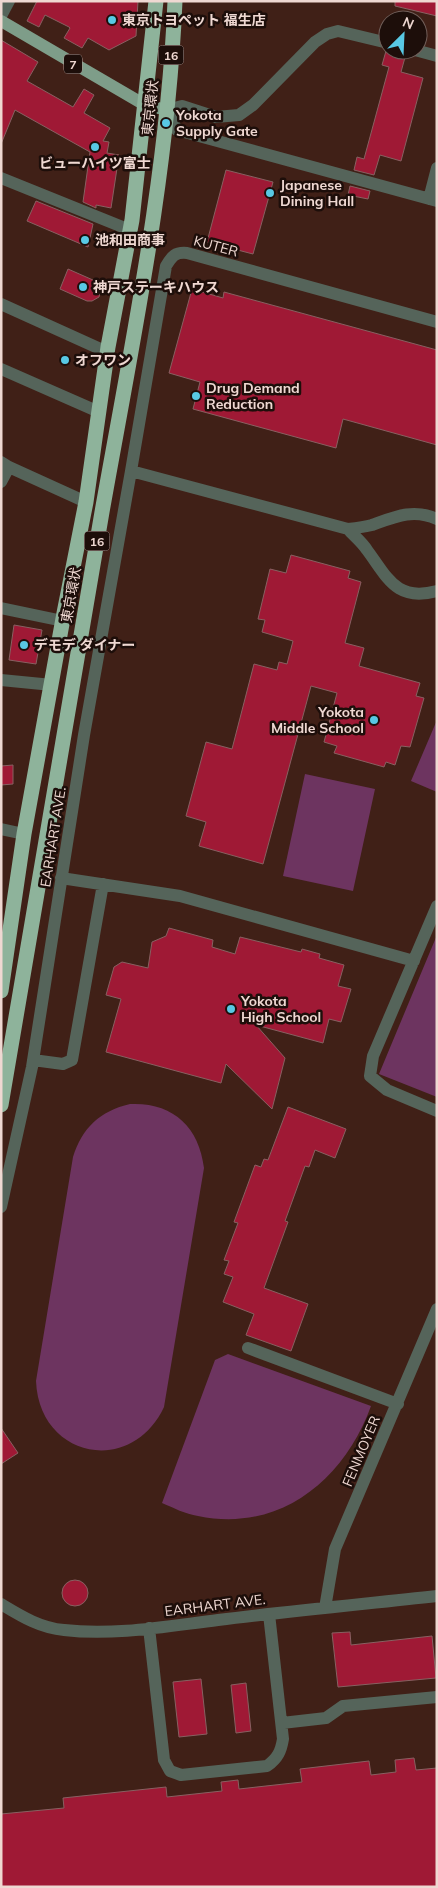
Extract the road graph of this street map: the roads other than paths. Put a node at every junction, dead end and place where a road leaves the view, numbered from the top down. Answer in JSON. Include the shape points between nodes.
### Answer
{"nodes":[{"id":1,"x":9,"y":1,"type":"edge"},
{"id":2,"x":156,"y":1,"type":"edge"},
{"id":3,"x":175,"y":1,"type":"edge"},
{"id":4,"x":1,"y":16,"type":"edge"},
{"id":5,"x":1,"y":21,"type":"edge"},
{"id":6,"x":378,"y":41,"type":"edge"},
{"id":7,"x":145,"y":105,"type":"junction"},
{"id":8,"x":167,"y":110,"type":"junction"},
{"id":9,"x":437,"y":168,"type":"edge"},
{"id":10,"x":1,"y":178,"type":"edge"},
{"id":11,"x":433,"y":200,"type":"edge"},
{"id":12,"x":130,"y":230,"type":"junction"},
{"id":13,"x":1,"y":304,"type":"edge"},
{"id":14,"x":437,"y":322,"type":"edge"},
{"id":15,"x":107,"y":352,"type":"junction"},
{"id":16,"x":1,"y":369,"type":"edge"},
{"id":17,"x":99,"y":412,"type":"junction"},
{"id":18,"x":5,"y":464,"type":"edge"},
{"id":19,"x":131,"y":471,"type":"junction"},
{"id":20,"x":1,"y":482,"type":"edge"},
{"id":21,"x":86,"y":502,"type":"junction"},
{"id":22,"x":437,"y":519,"type":"edge"},
{"id":23,"x":348,"y":529,"type":"junction"},
{"id":24,"x":437,"y":591,"type":"edge"},
{"id":25,"x":1,"y":608,"type":"edge"},
{"id":26,"x":63,"y":621,"type":"junction"},
{"id":27,"x":1,"y":680,"type":"edge"},
{"id":28,"x":52,"y":685,"type":"junction"},
{"id":29,"x":1,"y":829,"type":"edge"},
{"id":30,"x":24,"y":834,"type":"junction"},
{"id":31,"x":61,"y":878,"type":"junction"},
{"id":32,"x":103,"y":884,"type":"junction"},
{"id":33,"x":437,"y":906,"type":"edge"},
{"id":34,"x":414,"y":960,"type":"junction"},
{"id":35,"x":3,"y":969,"type":"edge"},
{"id":36,"x":24,"y":972,"type":"junction"},
{"id":37,"x":1,"y":990,"type":"edge"},
{"id":38,"x":33,"y":1060,"type":"junction"},
{"id":39,"x":1,"y":1105,"type":"edge"},
{"id":40,"x":437,"y":1111,"type":"edge"},
{"id":41,"x":1,"y":1207,"type":"edge"},
{"id":42,"x":437,"y":1309,"type":"edge"},
{"id":43,"x":248,"y":1348,"type":"dead end"},
{"id":44,"x":398,"y":1404,"type":"junction"},
{"id":45,"x":437,"y":1596,"type":"edge"},
{"id":46,"x":1,"y":1604,"type":"edge"},
{"id":47,"x":325,"y":1608,"type":"junction"},
{"id":48,"x":269,"y":1614,"type":"junction"},
{"id":49,"x":149,"y":1628,"type":"junction"},
{"id":50,"x":437,"y":1697,"type":"edge"},
{"id":51,"x":282,"y":1723,"type":"junction"}],
"edges":[{"from":1,"to":4,"type":"street"},
{"from":2,"to":7,"type":"highway","name":"東京環状","number":"16"},
{"from":3,"to":8,"type":"highway","name":"東京環状","number":"16"},
{"from":5,"to":7,"type":"main road","number":"7"},
{"from":6,"to":8,"type":"street","via":[[338,31],[326,34],[239,115],[216,117],[182,106]]},
{"from":7,"to":8,"type":"main road","number":"7"},
{"from":7,"to":12,"type":"highway","name":"東京環状","number":"16"},
{"from":8,"to":11,"type":"street","via":[[177,130]]},
{"from":8,"to":36,"type":"highway","name":"東京環状","number":"16","via":[[152,230]]},
{"from":9,"to":11,"type":"street"},
{"from":10,"to":12,"type":"street"},
{"from":12,"to":15,"type":"highway","name":"東京環状","number":"16"},
{"from":13,"to":15,"type":"street"},
{"from":14,"to":19,"type":"street","name":"KUTER","via":[[178,253],[171,257],[163,275]]},
{"from":15,"to":17,"type":"highway","name":"東京環状","number":"16"},
{"from":16,"to":17,"type":"street"},
{"from":17,"to":21,"type":"highway","name":"東京環状","number":"16"},
{"from":18,"to":20,"type":"street"},
{"from":18,"to":21,"type":"street"},
{"from":19,"to":23,"type":"street"},
{"from":19,"to":31,"type":"street","name":"EARHART AVE."},
{"from":21,"to":26,"type":"highway","name":"東京環状","number":"16"},
{"from":22,"to":23,"type":"street","via":[[415,513],[396,515],[370,526]]},
{"from":23,"to":24,"type":"street","via":[[399,589],[412,595]]},
{"from":25,"to":26,"type":"street"},
{"from":26,"to":28,"type":"highway","name":"東京環状","number":"16"},
{"from":27,"to":28,"type":"street"},
{"from":28,"to":30,"type":"highway","name":"東京環状","number":"16"},
{"from":29,"to":30,"type":"street"},
{"from":30,"to":35,"type":"highway","name":"東京環状","number":"16"},
{"from":31,"to":32,"type":"street"},
{"from":31,"to":38,"type":"street","name":"EARHART AVE."},
{"from":32,"to":34,"type":"street","via":[[180,896]]},
{"from":32,"to":38,"type":"street","via":[[72,1060],[63,1064]]},
{"from":33,"to":34,"type":"street"},
{"from":34,"to":40,"type":"street","via":[[373,1056],[370,1076],[386,1090]]},
{"from":35,"to":36,"type":"street"},
{"from":35,"to":37,"type":"highway","name":"東京環状","number":"16"},
{"from":36,"to":39,"type":"highway","name":"東京環状","number":"16"},
{"from":38,"to":41,"type":"street","name":"EARHART AVE."},
{"from":42,"to":44,"type":"street","name":"FENMOYER"},
{"from":43,"to":44,"type":"street"},
{"from":44,"to":47,"type":"street","name":"FENMOYER","via":[[335,1549]]},
{"from":45,"to":47,"type":"street","name":"EARHART AVE."},
{"from":46,"to":49,"type":"street","name":"EARHART AVE.","via":[[32,1623],[62,1630]]},
{"from":47,"to":48,"type":"street","name":"EARHART AVE."},
{"from":48,"to":49,"type":"street","name":"EARHART AVE."},
{"from":48,"to":51,"type":"street"},
{"from":49,"to":51,"type":"street","via":[[164,1760],[170,1771],[181,1775],[267,1766],[281,1752]]},
{"from":50,"to":51,"type":"street","via":[[343,1706],[326,1718]]}]}
